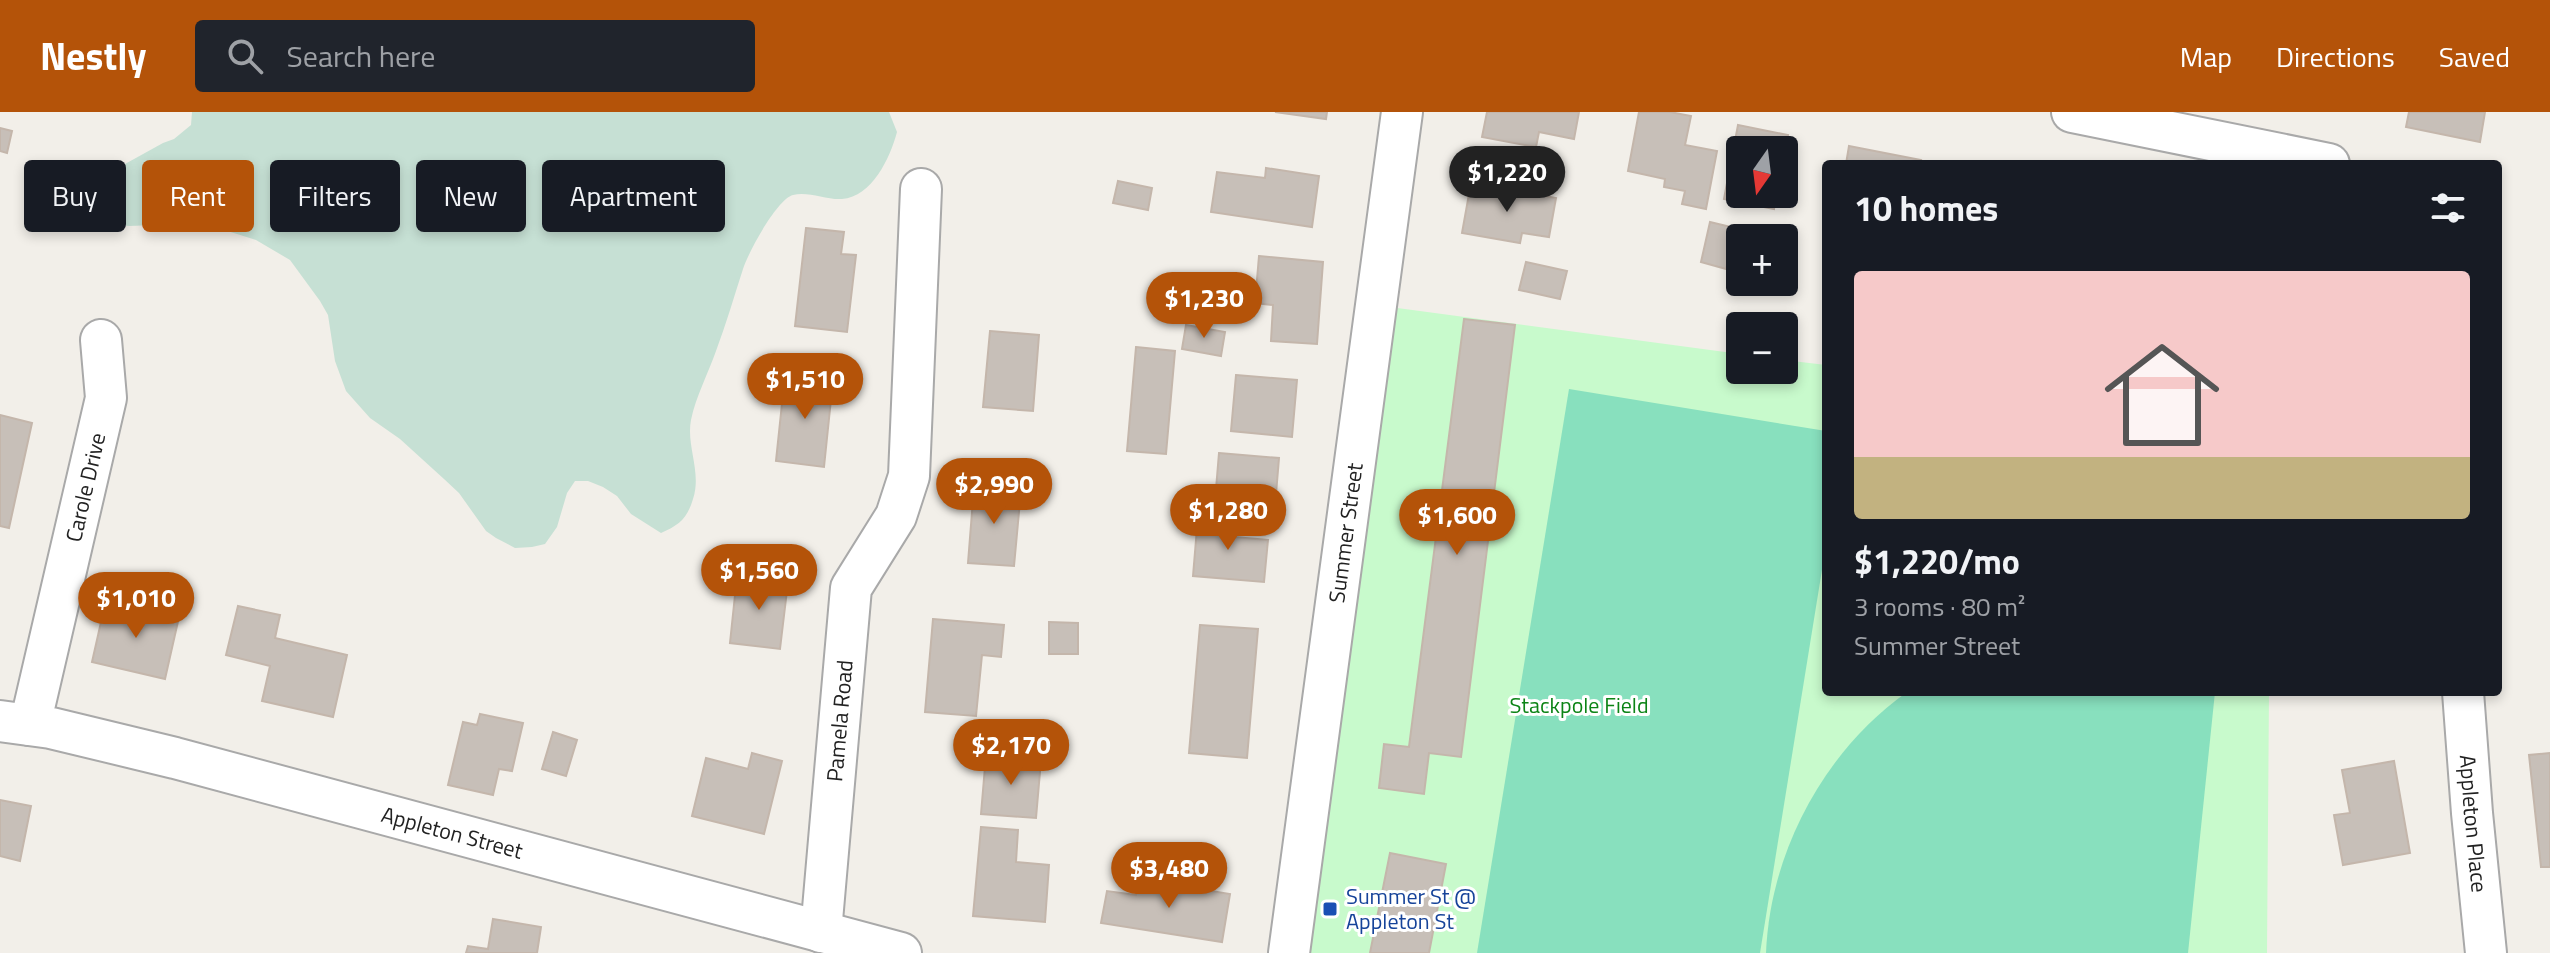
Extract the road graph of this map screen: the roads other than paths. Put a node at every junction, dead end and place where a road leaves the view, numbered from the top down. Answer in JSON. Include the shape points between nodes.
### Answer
{"nodes":[{"id":1,"x":1402,"y":112,"type":"edge"},
{"id":2,"x":2072,"y":112,"type":"edge"},
{"id":3,"x":2217,"y":126,"type":"edge"},
{"id":4,"x":2317,"y":160,"type":"edge"},
{"id":5,"x":921,"y":189,"type":"dead end"},
{"id":6,"x":101,"y":340,"type":"dead end"},
{"id":7,"x":2463,"y":696,"type":"edge"},
{"id":8,"x":15,"y":723,"type":"edge"},
{"id":9,"x":821,"y":932,"type":"junction"},
{"id":10,"x":901,"y":953,"type":"edge"},
{"id":11,"x":1289,"y":953,"type":"edge"},
{"id":12,"x":2486,"y":953,"type":"edge"}],
"edges":[{"from":1,"to":11,"type":"street","name":"Summer Street"},
{"from":2,"to":3,"type":"street"},
{"from":3,"to":4,"type":"street"},
{"from":5,"to":9,"type":"street","name":"Pamela Road","via":[[909,476],[896,516],[851,588]]},
{"from":6,"to":8,"type":"street","name":"Carole Drive","via":[[106,398]]},
{"from":7,"to":12,"type":"street","name":"Appleton Place"},
{"from":8,"to":9,"type":"street","name":"Appleton Street","via":[[213,768]]},
{"from":9,"to":10,"type":"street","name":"Appleton Street"}]}
